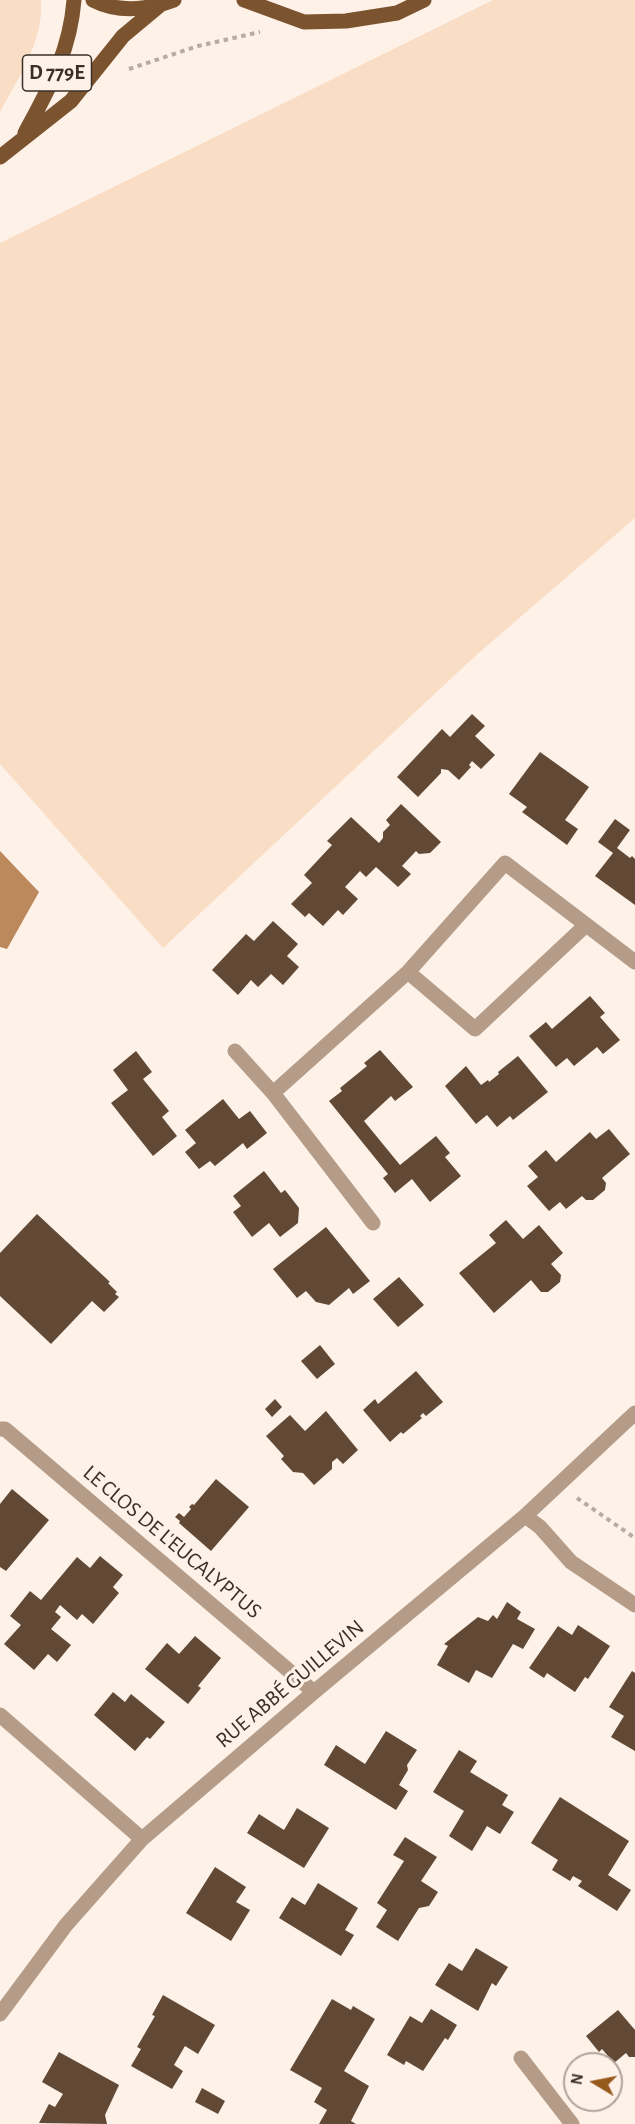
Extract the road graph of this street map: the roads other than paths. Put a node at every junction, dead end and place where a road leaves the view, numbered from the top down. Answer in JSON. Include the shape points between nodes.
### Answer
{"nodes":[{"id":1,"x":74,"y":0,"type":"edge"},
{"id":2,"x":93,"y":0,"type":"edge"},
{"id":3,"x":244,"y":0,"type":"edge"},
{"id":4,"x":424,"y":0,"type":"edge"},
{"id":5,"x":166,"y":3,"type":"edge"},
{"id":6,"x":22,"y":139,"type":"junction"},
{"id":7,"x":0,"y":158,"type":"edge"},
{"id":8,"x":586,"y":925,"type":"junction"},
{"id":9,"x":635,"y":962,"type":"edge"},
{"id":10,"x":408,"y":972,"type":"junction"},
{"id":11,"x":235,"y":1051,"type":"dead end"},
{"id":12,"x":273,"y":1093,"type":"junction"},
{"id":13,"x":373,"y":1223,"type":"dead end"},
{"id":14,"x":635,"y":1413,"type":"edge"},
{"id":15,"x":0,"y":1429,"type":"edge"},
{"id":16,"x":525,"y":1516,"type":"junction"},
{"id":17,"x":635,"y":1605,"type":"edge"},
{"id":18,"x":314,"y":1692,"type":"junction"},
{"id":19,"x":0,"y":1715,"type":"edge"},
{"id":20,"x":142,"y":1839,"type":"junction"},
{"id":21,"x":0,"y":2014,"type":"edge"},
{"id":22,"x":521,"y":2058,"type":"dead end"},
{"id":23,"x":572,"y":2124,"type":"edge"}],
"edges":[{"from":1,"to":6,"type":"main road","number":"D 779E","via":[[72,26],[55,78]]},
{"from":2,"to":5,"type":"main road","via":[[130,9]]},
{"from":3,"to":4,"type":"main road","via":[[304,22],[346,21],[397,13]]},
{"from":5,"to":6,"type":"main road","number":"D 779E","via":[[123,36],[72,101]]},
{"from":6,"to":7,"type":"main road","number":"D 779E"},
{"from":8,"to":9,"type":"street"},
{"from":8,"to":10,"type":"street","via":[[475,1029]]},
{"from":8,"to":10,"type":"street","via":[[505,863]]},
{"from":10,"to":12,"type":"street"},
{"from":11,"to":12,"type":"street"},
{"from":12,"to":13,"type":"street"},
{"from":14,"to":16,"type":"street","name":"RUE ABBÉ GUILLEVIN"},
{"from":15,"to":18,"type":"street","name":"LE CLOS DE L'EUCALYPTUS","via":[[5,1429]]},
{"from":16,"to":17,"type":"street","via":[[571,1562]]},
{"from":16,"to":18,"type":"street","name":"RUE ABBÉ GUILLEVIN"},
{"from":18,"to":20,"type":"street","name":"RUE ABBÉ GUILLEVIN"},
{"from":19,"to":20,"type":"street"},
{"from":20,"to":21,"type":"street","name":"RUE ABBÉ GUILLEVIN","via":[[66,1925]]},
{"from":22,"to":23,"type":"street"}]}
